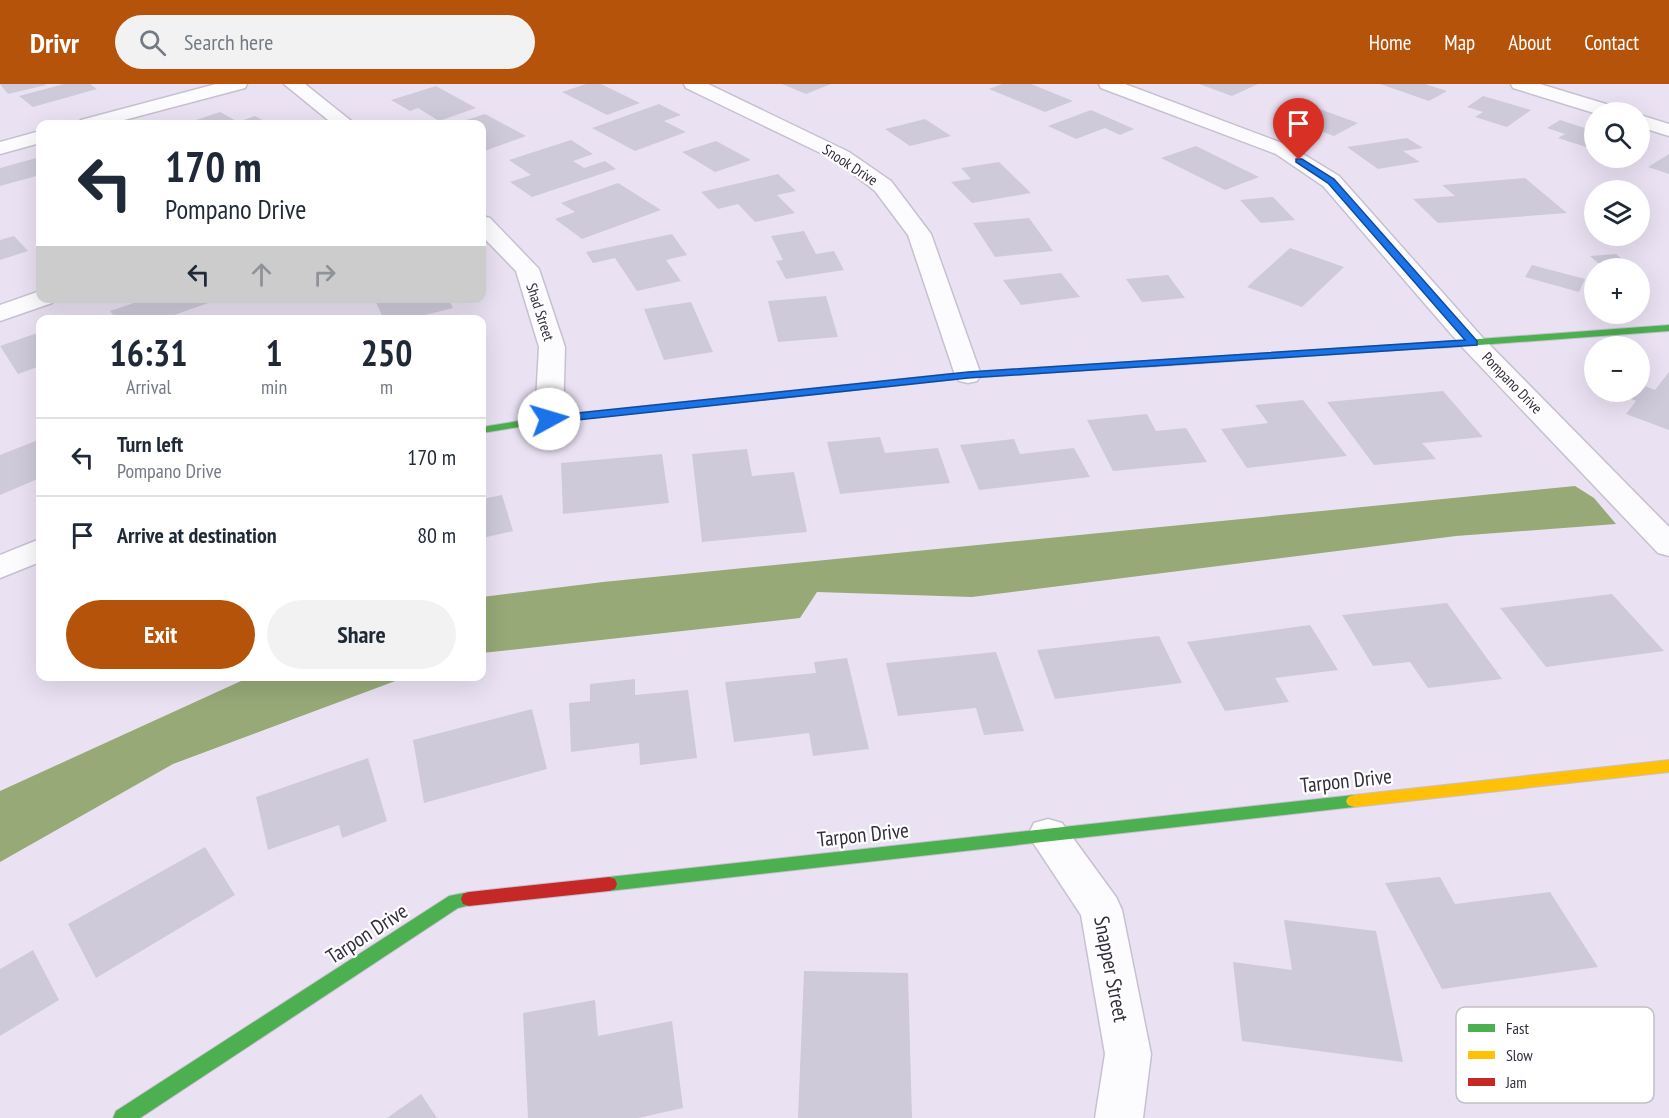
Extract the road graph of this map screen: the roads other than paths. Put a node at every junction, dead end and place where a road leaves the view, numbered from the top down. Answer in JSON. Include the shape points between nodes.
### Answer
{"nodes":[{"id":1,"x":238,"y":84,"type":"edge"},
{"id":2,"x":293,"y":84,"type":"edge"},
{"id":3,"x":693,"y":84,"type":"edge"},
{"id":4,"x":1108,"y":84,"type":"edge"},
{"id":5,"x":1520,"y":84,"type":"edge"},
{"id":6,"x":1584,"y":103,"type":"edge"},
{"id":7,"x":103,"y":120,"type":"edge"},
{"id":8,"x":340,"y":120,"type":"edge"},
{"id":9,"x":1650,"y":124,"type":"edge"},
{"id":10,"x":1669,"y":130,"type":"edge"},
{"id":11,"x":36,"y":138,"type":"edge"},
{"id":12,"x":0,"y":148,"type":"edge"},
{"id":13,"x":486,"y":227,"type":"edge"},
{"id":14,"x":36,"y":300,"type":"edge"},
{"id":15,"x":0,"y":313,"type":"edge"},
{"id":16,"x":1669,"y":328,"type":"edge"},
{"id":17,"x":1473,"y":343,"type":"junction"},
{"id":18,"x":968,"y":375,"type":"junction"},
{"id":19,"x":549,"y":419,"type":"junction"},
{"id":20,"x":486,"y":429,"type":"edge"},
{"id":21,"x":1669,"y":546,"type":"edge"},
{"id":22,"x":36,"y":552,"type":"edge"},
{"id":23,"x":0,"y":567,"type":"edge"},
{"id":24,"x":1669,"y":766,"type":"edge"},
{"id":25,"x":1048,"y":835,"type":"junction"},
{"id":26,"x":123,"y":1118,"type":"edge"},
{"id":27,"x":1119,"y":1118,"type":"edge"}],
"edges":[{"from":1,"to":7,"type":"street"},
{"from":2,"to":8,"type":"street"},
{"from":3,"to":18,"type":"street","name":"Snook Drive","via":[[842,156],[883,186],[919,234]]},
{"from":4,"to":17,"type":"street","name":"Pompano Drive","via":[[1283,150],[1331,181]]},
{"from":5,"to":6,"type":"street"},
{"from":9,"to":10,"type":"street"},
{"from":11,"to":12,"type":"street"},
{"from":13,"to":19,"type":"street","name":"Shad Street","via":[[527,269],[552,347]]},
{"from":14,"to":15,"type":"street"},
{"from":16,"to":17,"type":"street"},
{"from":17,"to":18,"type":"street"},
{"from":17,"to":21,"type":"street","name":"Pompano Drive"},
{"from":18,"to":19,"type":"street"},
{"from":19,"to":20,"type":"street"},
{"from":22,"to":23,"type":"street"},
{"from":24,"to":25,"type":"street","name":"Tarpon Drive"},
{"from":25,"to":26,"type":"street","name":"Tarpon Drive","via":[[455,901]]},
{"from":25,"to":27,"type":"street","name":"Snapper Street","via":[[1101,910],[1128,1054]]}]}
